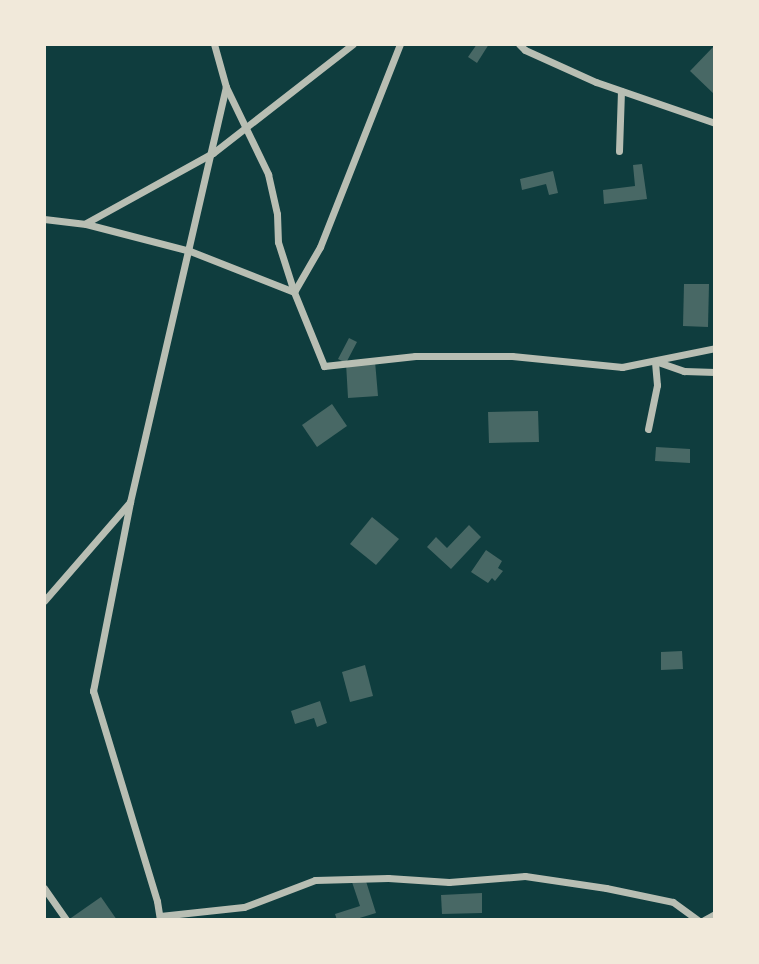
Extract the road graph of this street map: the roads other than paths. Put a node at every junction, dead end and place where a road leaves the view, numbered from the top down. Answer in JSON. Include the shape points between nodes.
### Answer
{"nodes":[{"id":1,"x":214,"y":44,"type":"edge"},
{"id":2,"x":353,"y":44,"type":"edge"},
{"id":3,"x":400,"y":44,"type":"edge"},
{"id":4,"x":519,"y":44,"type":"edge"},
{"id":5,"x":226,"y":87,"type":"junction"},
{"id":6,"x":621,"y":91,"type":"junction"},
{"id":7,"x":715,"y":123,"type":"edge"},
{"id":8,"x":247,"y":126,"type":"junction"},
{"id":9,"x":619,"y":151,"type":"dead end"},
{"id":10,"x":213,"y":153,"type":"junction"},
{"id":11,"x":44,"y":219,"type":"edge"},
{"id":12,"x":86,"y":224,"type":"junction"},
{"id":13,"x":190,"y":251,"type":"junction"},
{"id":14,"x":294,"y":292,"type":"junction"},
{"id":15,"x":715,"y":348,"type":"edge"},
{"id":16,"x":655,"y":361,"type":"junction"},
{"id":17,"x":715,"y":372,"type":"edge"},
{"id":18,"x":648,"y":429,"type":"dead end"},
{"id":19,"x":130,"y":502,"type":"junction"},
{"id":20,"x":44,"y":601,"type":"edge"},
{"id":21,"x":44,"y":888,"type":"edge"},
{"id":22,"x":715,"y":914,"type":"edge"},
{"id":23,"x":160,"y":918,"type":"edge"},
{"id":24,"x":66,"y":920,"type":"edge"},
{"id":25,"x":698,"y":920,"type":"edge"},
{"id":26,"x":704,"y":920,"type":"edge"}],
"edges":[{"from":1,"to":5,"type":"street"},
{"from":2,"to":8,"type":"street"},
{"from":3,"to":14,"type":"street","via":[[320,247]]},
{"from":4,"to":6,"type":"street"},
{"from":5,"to":8,"type":"street"},
{"from":5,"to":10,"type":"street"},
{"from":6,"to":7,"type":"street"},
{"from":6,"to":9,"type":"street"},
{"from":8,"to":10,"type":"street"},
{"from":8,"to":14,"type":"street","via":[[268,173],[278,242]]},
{"from":10,"to":12,"type":"street"},
{"from":10,"to":13,"type":"street"},
{"from":11,"to":12,"type":"street"},
{"from":12,"to":13,"type":"street"},
{"from":13,"to":14,"type":"street"},
{"from":13,"to":19,"type":"street"},
{"from":14,"to":16,"type":"street","via":[[324,366],[415,356],[512,356],[622,367]]},
{"from":15,"to":16,"type":"street"},
{"from":16,"to":17,"type":"street","via":[[684,371]]},
{"from":16,"to":18,"type":"street","via":[[657,385]]},
{"from":19,"to":20,"type":"street"},
{"from":19,"to":23,"type":"street","via":[[93,691]]},
{"from":21,"to":24,"type":"street"},
{"from":22,"to":26,"type":"street"},
{"from":23,"to":25,"type":"street","via":[[244,907],[315,880],[449,882],[525,876],[673,902]]}]}
